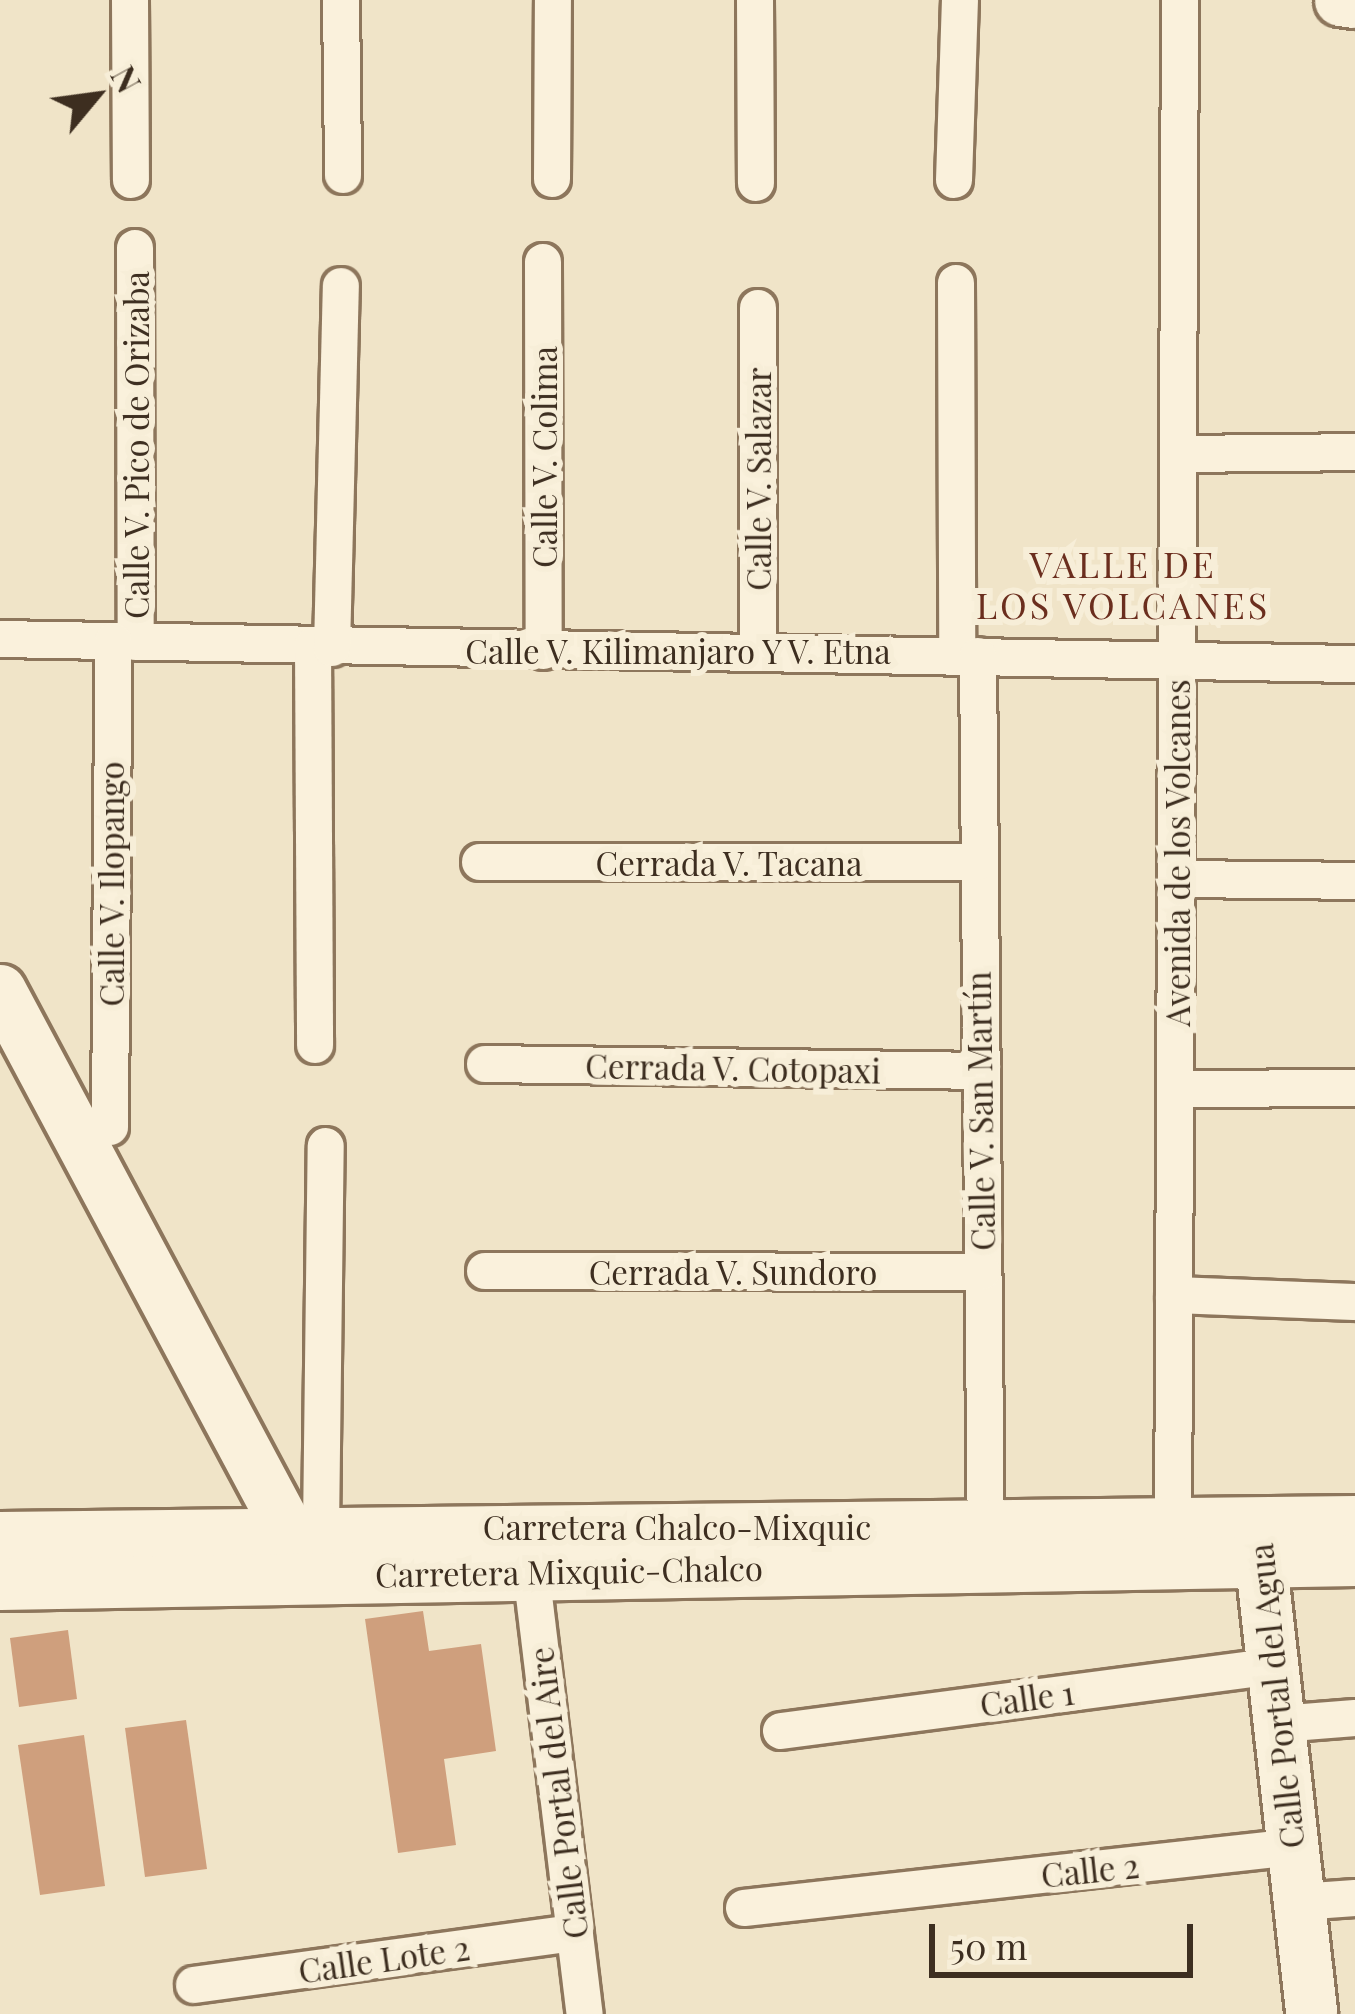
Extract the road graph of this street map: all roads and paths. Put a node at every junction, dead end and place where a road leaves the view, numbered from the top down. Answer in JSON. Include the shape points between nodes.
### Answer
{"nodes":[{"id":1,"x":130,"y":0,"type":"edge"},
{"id":2,"x":341,"y":0,"type":"edge"},
{"id":3,"x":553,"y":0,"type":"edge"},
{"id":4,"x":755,"y":0,"type":"edge"},
{"id":5,"x":960,"y":0,"type":"edge"},
{"id":6,"x":1180,"y":0,"type":"edge"},
{"id":7,"x":1340,"y":0,"type":"edge"},
{"id":8,"x":1355,"y":2,"type":"edge"},
{"id":9,"x":343,"y":175,"type":"dead end"},
{"id":10,"x":552,"y":179,"type":"dead end"},
{"id":11,"x":131,"y":180,"type":"dead end"},
{"id":12,"x":954,"y":180,"type":"dead end"},
{"id":13,"x":756,"y":183,"type":"dead end"},
{"id":14,"x":135,"y":248,"type":"dead end"},
{"id":15,"x":543,"y":262,"type":"dead end"},
{"id":16,"x":956,"y":283,"type":"dead end"},
{"id":17,"x":340,"y":286,"type":"dead end"},
{"id":18,"x":758,"y":308,"type":"dead end"},
{"id":19,"x":1355,"y":452,"type":"edge"},
{"id":20,"x":1178,"y":454,"type":"junction"},
{"id":21,"x":0,"y":639,"type":"edge"},
{"id":22,"x":125,"y":641,"type":"junction"},
{"id":23,"x":322,"y":647,"type":"junction"},
{"id":24,"x":758,"y":650,"type":"junction"},
{"id":25,"x":544,"y":651,"type":"junction"},
{"id":26,"x":968,"y":655,"type":"junction"},
{"id":27,"x":1178,"y":662,"type":"junction"},
{"id":28,"x":1355,"y":664,"type":"edge"},
{"id":29,"x":480,"y":862,"type":"dead end"},
{"id":30,"x":977,"y":862,"type":"junction"},
{"id":31,"x":1177,"y":879,"type":"junction"},
{"id":32,"x":1355,"y":881,"type":"edge"},
{"id":33,"x":0,"y":990,"type":"edge"},
{"id":34,"x":315,"y":1045,"type":"dead end"},
{"id":35,"x":485,"y":1064,"type":"dead end"},
{"id":36,"x":980,"y":1071,"type":"junction"},
{"id":37,"x":1355,"y":1088,"type":"edge"},
{"id":38,"x":1175,"y":1089,"type":"junction"},
{"id":39,"x":110,"y":1127,"type":"dead end"},
{"id":40,"x":326,"y":1146,"type":"dead end"},
{"id":41,"x":484,"y":1271,"type":"dead end"},
{"id":42,"x":982,"y":1272,"type":"junction"},
{"id":43,"x":1174,"y":1295,"type":"junction"},
{"id":44,"x":1355,"y":1302,"type":"edge"},
{"id":45,"x":1355,"y":1522,"type":"edge"},
{"id":46,"x":306,"y":1532,"type":"junction"},
{"id":47,"x":0,"y":1537,"type":"edge"},
{"id":48,"x":1259,"y":1541,"type":"junction"},
{"id":49,"x":1173,"y":1544,"type":"junction"},
{"id":50,"x":986,"y":1545,"type":"junction"},
{"id":51,"x":1355,"y":1559,"type":"edge"},
{"id":52,"x":531,"y":1571,"type":"junction"},
{"id":53,"x":0,"y":1584,"type":"edge"},
{"id":54,"x":1273,"y":1666,"type":"junction"},
{"id":55,"x":1355,"y":1718,"type":"edge"},
{"id":56,"x":1279,"y":1724,"type":"junction"},
{"id":57,"x":781,"y":1731,"type":"dead end"},
{"id":58,"x":1293,"y":1847,"type":"junction"},
{"id":59,"x":1355,"y":1898,"type":"edge"},
{"id":60,"x":1299,"y":1902,"type":"junction"},
{"id":61,"x":744,"y":1908,"type":"dead end"},
{"id":62,"x":574,"y":1933,"type":"junction"},
{"id":63,"x":194,"y":1985,"type":"dead end"},
{"id":64,"x":1311,"y":2013,"type":"edge"},
{"id":65,"x":585,"y":2014,"type":"edge"},
{"id":66,"x":1301,"y":2014,"type":"edge"}],
"edges":[{"from":1,"to":11,"type":"street"},
{"from":2,"to":9,"type":"street"},
{"from":3,"to":10,"type":"street"},
{"from":4,"to":13,"type":"street"},
{"from":5,"to":12,"type":"street"},
{"from":6,"to":20,"type":"street","name":"Avenida de los Volcanes"},
{"from":7,"to":8,"type":"main road"},
{"from":14,"to":22,"type":"street","name":"Calle V. Pico de Orizaba"},
{"from":15,"to":25,"type":"street","name":"Calle V. Colima"},
{"from":16,"to":26,"type":"street","name":"Calle V. San Martín"},
{"from":17,"to":23,"type":"street"},
{"from":18,"to":24,"type":"street","name":"Calle V. Salazar"},
{"from":19,"to":20,"type":"street"},
{"from":20,"to":27,"type":"street","name":"Avenida de los Volcanes"},
{"from":21,"to":22,"type":"street","name":"Calle V. Kilimanjaro Y V. Etna"},
{"from":22,"to":23,"type":"street","name":"Calle V. Kilimanjaro Y V. Etna"},
{"from":22,"to":39,"type":"street","name":"Calle V. Ilopango"},
{"from":23,"to":25,"type":"street","name":"Calle V. Kilimanjaro Y V. Etna"},
{"from":23,"to":34,"type":"street"},
{"from":24,"to":25,"type":"street","name":"Calle V. Kilimanjaro Y V. Etna"},
{"from":24,"to":26,"type":"street","name":"Calle V. Kilimanjaro Y V. Etna"},
{"from":26,"to":27,"type":"street","name":"Calle V. Kilimanjaro Y V. Etna"},
{"from":26,"to":30,"type":"street","name":"Calle V. San Martín"},
{"from":27,"to":28,"type":"street","name":"Calle V. Kilimanjaro Y V. Etna"},
{"from":27,"to":31,"type":"street","name":"Avenida de los Volcanes"},
{"from":29,"to":30,"type":"street","name":"Cerrada V. Tacana"},
{"from":30,"to":36,"type":"street","name":"Calle V. San Martín"},
{"from":31,"to":32,"type":"street"},
{"from":31,"to":38,"type":"street","name":"Avenida de los Volcanes"},
{"from":33,"to":46,"type":"main road"},
{"from":35,"to":36,"type":"street","name":"Cerrada V. Cotopaxi"},
{"from":36,"to":42,"type":"street","name":"Calle V. San Martín"},
{"from":37,"to":38,"type":"street"},
{"from":38,"to":43,"type":"street","name":"Avenida de los Volcanes"},
{"from":40,"to":46,"type":"street"},
{"from":41,"to":42,"type":"street","name":"Cerrada V. Sundoro"},
{"from":42,"to":50,"type":"street","name":"Calle V. San Martín"},
{"from":43,"to":44,"type":"street"},
{"from":43,"to":49,"type":"street","name":"Avenida de los Volcanes"},
{"from":45,"to":48,"type":"main road"},
{"from":46,"to":47,"type":"main road","name":"Carretera Chalco-Mixquic"},
{"from":46,"to":50,"type":"main road","name":"Carretera Chalco-Mixquic"},
{"from":48,"to":49,"type":"main road"},
{"from":48,"to":51,"type":"main road"},
{"from":48,"to":54,"type":"main road","name":"Calle Portal del Agua"},
{"from":49,"to":50,"type":"main road","name":"Carretera Mixquic-Chalco"},
{"from":50,"to":52,"type":"main road","name":"Carretera Mixquic-Chalco"},
{"from":52,"to":53,"type":"main road","name":"Carretera Mixquic-Chalco"},
{"from":52,"to":62,"type":"street","name":"Calle Portal del Aire"},
{"from":54,"to":56,"type":"main road","name":"Calle Portal del Agua"},
{"from":54,"to":57,"type":"street","name":"Calle 1"},
{"from":55,"to":56,"type":"street"},
{"from":56,"to":58,"type":"main road","name":"Calle Portal del Agua"},
{"from":58,"to":60,"type":"main road","name":"Calle Portal del Agua"},
{"from":58,"to":61,"type":"street","name":"Calle 2"},
{"from":59,"to":60,"type":"street"},
{"from":60,"to":64,"type":"main road","name":"Calle Portal del Agua"},
{"from":62,"to":63,"type":"street","name":"Calle Lote 2"},
{"from":62,"to":65,"type":"street","name":"Calle Portal del Aire"},
{"from":64,"to":66,"type":"street"}]}
